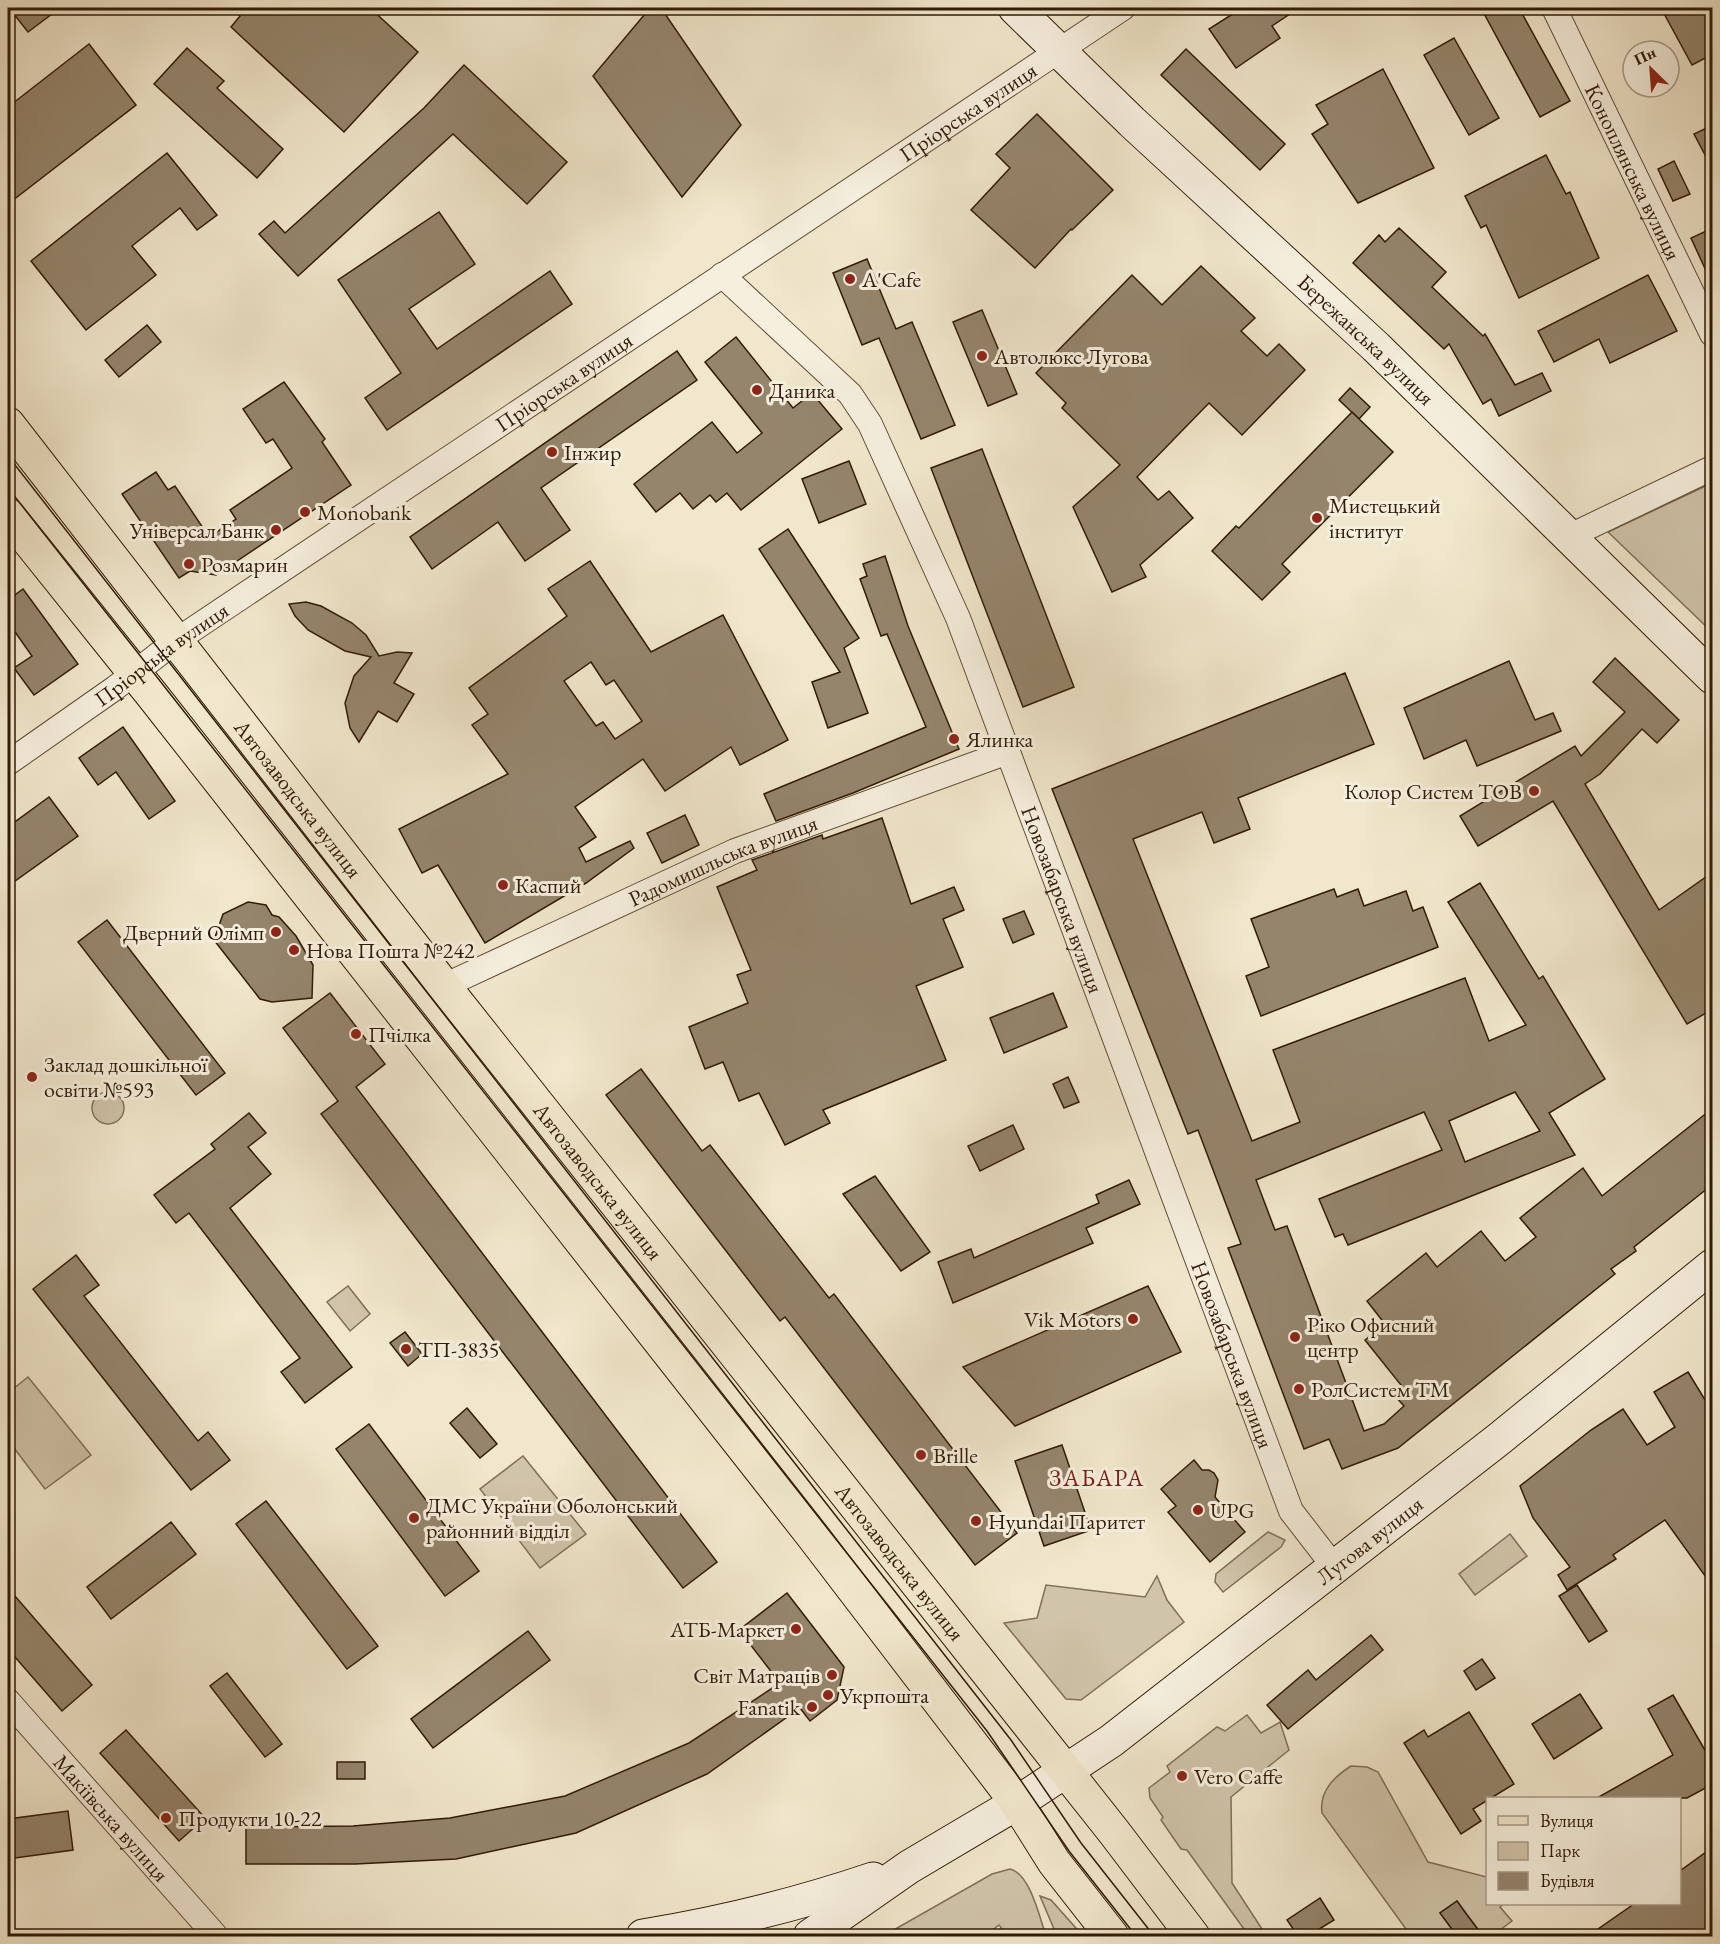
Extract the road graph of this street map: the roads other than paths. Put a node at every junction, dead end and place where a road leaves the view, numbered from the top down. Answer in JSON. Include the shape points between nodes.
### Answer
{"nodes":[{"id":1,"x":1015,"y":8,"type":"edge"},
{"id":2,"x":1123,"y":8,"type":"edge"},
{"id":3,"x":1554,"y":8,"type":"edge"},
{"id":4,"x":1058,"y":50,"type":"junction"},
{"id":5,"x":722,"y":276,"type":"junction"},
{"id":6,"x":1713,"y":334,"type":"edge"},
{"id":7,"x":8,"y":424,"type":"edge"},
{"id":8,"x":1713,"y":468,"type":"edge"},
{"id":9,"x":8,"y":515,"type":"edge"},
{"id":10,"x":1570,"y":536,"type":"junction"},
{"id":11,"x":177,"y":640,"type":"junction"},
{"id":12,"x":134,"y":674,"type":"junction"},
{"id":13,"x":1713,"y":677,"type":"edge"},
{"id":14,"x":1008,"y":752,"type":"junction"},
{"id":15,"x":8,"y":763,"type":"edge"},
{"id":16,"x":444,"y":986,"type":"junction"},
{"id":17,"x":1713,"y":1266,"type":"edge"},
{"id":18,"x":1335,"y":1568,"type":"junction"},
{"id":19,"x":8,"y":1701,"type":"edge"},
{"id":20,"x":1064,"y":1772,"type":"junction"},
{"id":21,"x":1017,"y":1803,"type":"junction"},
{"id":22,"x":909,"y":1867,"type":"junction"},
{"id":23,"x":216,"y":1936,"type":"edge"},
{"id":24,"x":643,"y":1936,"type":"edge"},
{"id":25,"x":810,"y":1936,"type":"edge"},
{"id":26,"x":1112,"y":1936,"type":"edge"},
{"id":27,"x":1193,"y":1936,"type":"edge"}],
"edges":[{"from":1,"to":4,"type":"main road","name":"Бережанська вулиця"},
{"from":2,"to":4,"type":"street","name":"Пріорська вулиця"},
{"from":3,"to":6,"type":"street","name":"Коноплянська вулиця"},
{"from":4,"to":5,"type":"street","name":"Пріорська вулиця"},
{"from":4,"to":10,"type":"main road","name":"Бережанська вулиця","via":[[1376,346]]},
{"from":5,"to":11,"type":"street","name":"Пріорська вулиця"},
{"from":5,"to":14,"type":"street","name":"Новозабарська вулиця","via":[[850,394],[870,424],[958,618]]},
{"from":7,"to":11,"type":"main road","name":"Автозаводська вулиця"},
{"from":8,"to":10,"type":"street"},
{"from":9,"to":12,"type":"main road"},
{"from":10,"to":13,"type":"main road","name":"Бережанська вулиця"},
{"from":11,"to":12,"type":"street","name":"Пріорська вулиця"},
{"from":11,"to":16,"type":"main road","name":"Автозаводська вулиця"},
{"from":12,"to":15,"type":"street","name":"Пріорська вулиця"},
{"from":12,"to":21,"type":"main road","via":[[804,1525]]},
{"from":14,"to":16,"type":"street","name":"Радомишльська вулиця","via":[[735,851]]},
{"from":14,"to":18,"type":"street","name":"Новозабарська вулиця","via":[[1291,1511]]},
{"from":16,"to":20,"type":"main road","name":"Автозаводська вулиця"},
{"from":17,"to":18,"type":"main road","name":"Лугова вулиця"},
{"from":18,"to":20,"type":"main road","name":"Лугова вулиця","via":[[1140,1720]]},
{"from":19,"to":23,"type":"street","name":"Макіївська вулиця"},
{"from":20,"to":21,"type":"main road","name":"Лугова вулиця"},
{"from":20,"to":27,"type":"main road","name":"Автозаводська вулиця"},
{"from":21,"to":22,"type":"main road","name":"Лугова вулиця"},
{"from":21,"to":26,"type":"main road","via":[[1054,1862]]},
{"from":22,"to":24,"type":"main road","via":[[771,1912]]},
{"from":22,"to":25,"type":"main road"}]}
